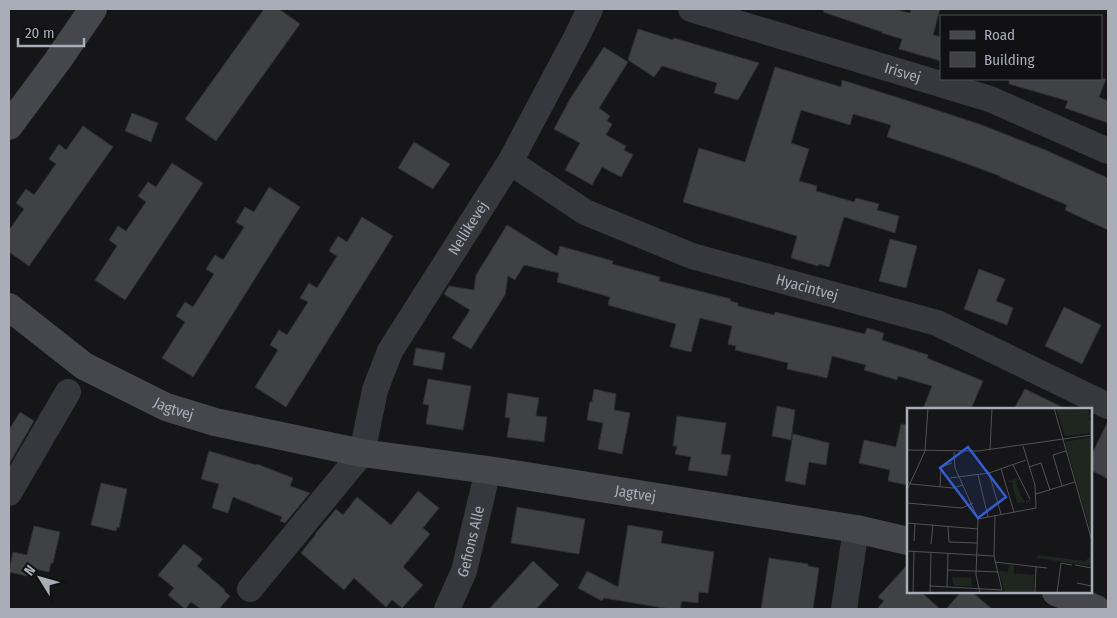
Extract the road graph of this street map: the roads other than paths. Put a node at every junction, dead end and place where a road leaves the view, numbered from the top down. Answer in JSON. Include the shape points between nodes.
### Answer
{"nodes":[{"id":1,"x":93,"y":9,"type":"edge"},
{"id":2,"x":590,"y":9,"type":"edge"},
{"id":3,"x":691,"y":9,"type":"edge"},
{"id":4,"x":9,"y":126,"type":"edge"},
{"id":5,"x":1108,"y":151,"type":"edge"},
{"id":6,"x":510,"y":162,"type":"junction"},
{"id":7,"x":9,"y":308,"type":"edge"},
{"id":8,"x":68,"y":392,"type":"dead end"},
{"id":9,"x":1108,"y":406,"type":"edge"},
{"id":10,"x":362,"y":453,"type":"junction"},
{"id":11,"x":488,"y":470,"type":"junction"},
{"id":12,"x":9,"y":493,"type":"edge"},
{"id":13,"x":856,"y":528,"type":"junction"},
{"id":14,"x":907,"y":542,"type":"edge"},
{"id":15,"x":250,"y":589,"type":"dead end"},
{"id":16,"x":1058,"y":593,"type":"edge"},
{"id":17,"x":448,"y":609,"type":"edge"},
{"id":18,"x":844,"y":609,"type":"edge"},
{"id":19,"x":1096,"y":609,"type":"edge"}],
"edges":[{"from":1,"to":4,"type":"street"},
{"from":2,"to":6,"type":"street","name":"Nellikevej"},
{"from":3,"to":5,"type":"street","name":"Irisvej","via":[[990,99]]},
{"from":6,"to":9,"type":"street","name":"Hyacintvej","via":[[585,212],[702,259],[937,323]]},
{"from":6,"to":10,"type":"street","name":"Nellikevej","via":[[390,351],[375,390]]},
{"from":7,"to":10,"type":"street","name":"Jagtvej","via":[[84,366],[166,407],[215,422]]},
{"from":8,"to":12,"type":"street"},
{"from":10,"to":11,"type":"street","name":"Jagtvej"},
{"from":10,"to":15,"type":"street"},
{"from":11,"to":13,"type":"street","name":"Jagtvej"},
{"from":11,"to":17,"type":"street","name":"Gefions Alle","via":[[464,571]]},
{"from":13,"to":14,"type":"street","name":"Jagtvej"},
{"from":13,"to":18,"type":"street"},
{"from":16,"to":19,"type":"street"}]}
